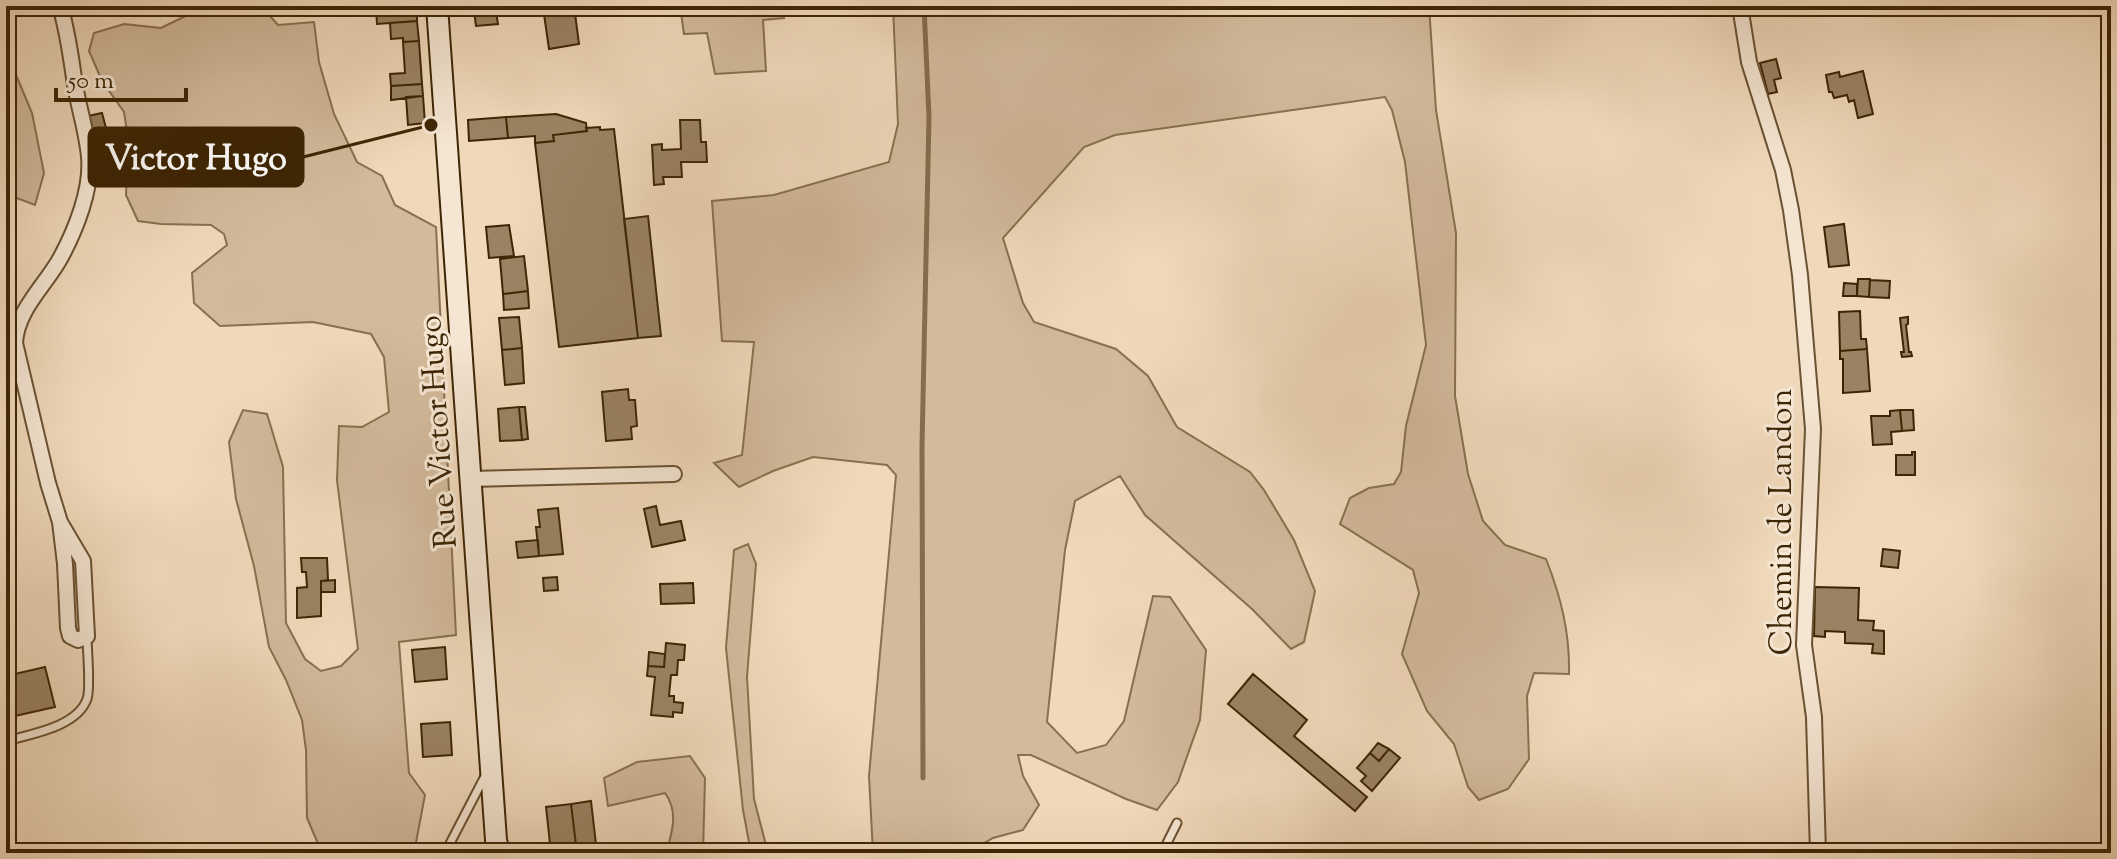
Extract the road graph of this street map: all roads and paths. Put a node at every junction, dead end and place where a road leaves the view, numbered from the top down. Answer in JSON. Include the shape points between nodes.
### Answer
{"nodes":[{"id":1,"x":60,"y":6,"type":"edge"},
{"id":2,"x":437,"y":6,"type":"edge"},
{"id":3,"x":1740,"y":6,"type":"edge"},
{"id":4,"x":674,"y":474,"type":"dead end"},
{"id":5,"x":471,"y":479,"type":"junction"},
{"id":6,"x":60,"y":522,"type":"junction"},
{"id":7,"x":87,"y":636,"type":"junction"},
{"id":8,"x":6,"y":741,"type":"edge"},
{"id":9,"x":491,"y":763,"type":"junction"},
{"id":10,"x":1177,"y":823,"type":"dead end"},
{"id":11,"x":445,"y":853,"type":"edge"},
{"id":12,"x":499,"y":853,"type":"edge"},
{"id":13,"x":1164,"y":853,"type":"edge"},
{"id":14,"x":1818,"y":853,"type":"edge"}],
"edges":[{"from":1,"to":6,"type":"street","via":[[89,155],[87,192],[63,253],[15,331]]},
{"from":2,"to":5,"type":"main road","name":"Rue Victor Hugo"},
{"from":3,"to":14,"type":"street","name":"Chemin de Landon","via":[[1749,62],[1783,170],[1800,275],[1813,429],[1804,645],[1814,717]]},
{"from":4,"to":5,"type":"street"},
{"from":5,"to":9,"type":"main road","name":"Rue Victor Hugo"},
{"from":6,"to":7,"type":"street","via":[[83,561]]},
{"from":6,"to":7,"type":"street","via":[[68,628],[73,639]]},
{"from":7,"to":8,"type":"lane","via":[[88,698],[80,710],[52,729]]},
{"from":9,"to":11,"type":"lane"},
{"from":9,"to":12,"type":"main road","name":"Rue Victor Hugo"},
{"from":10,"to":13,"type":"lane"}]}
